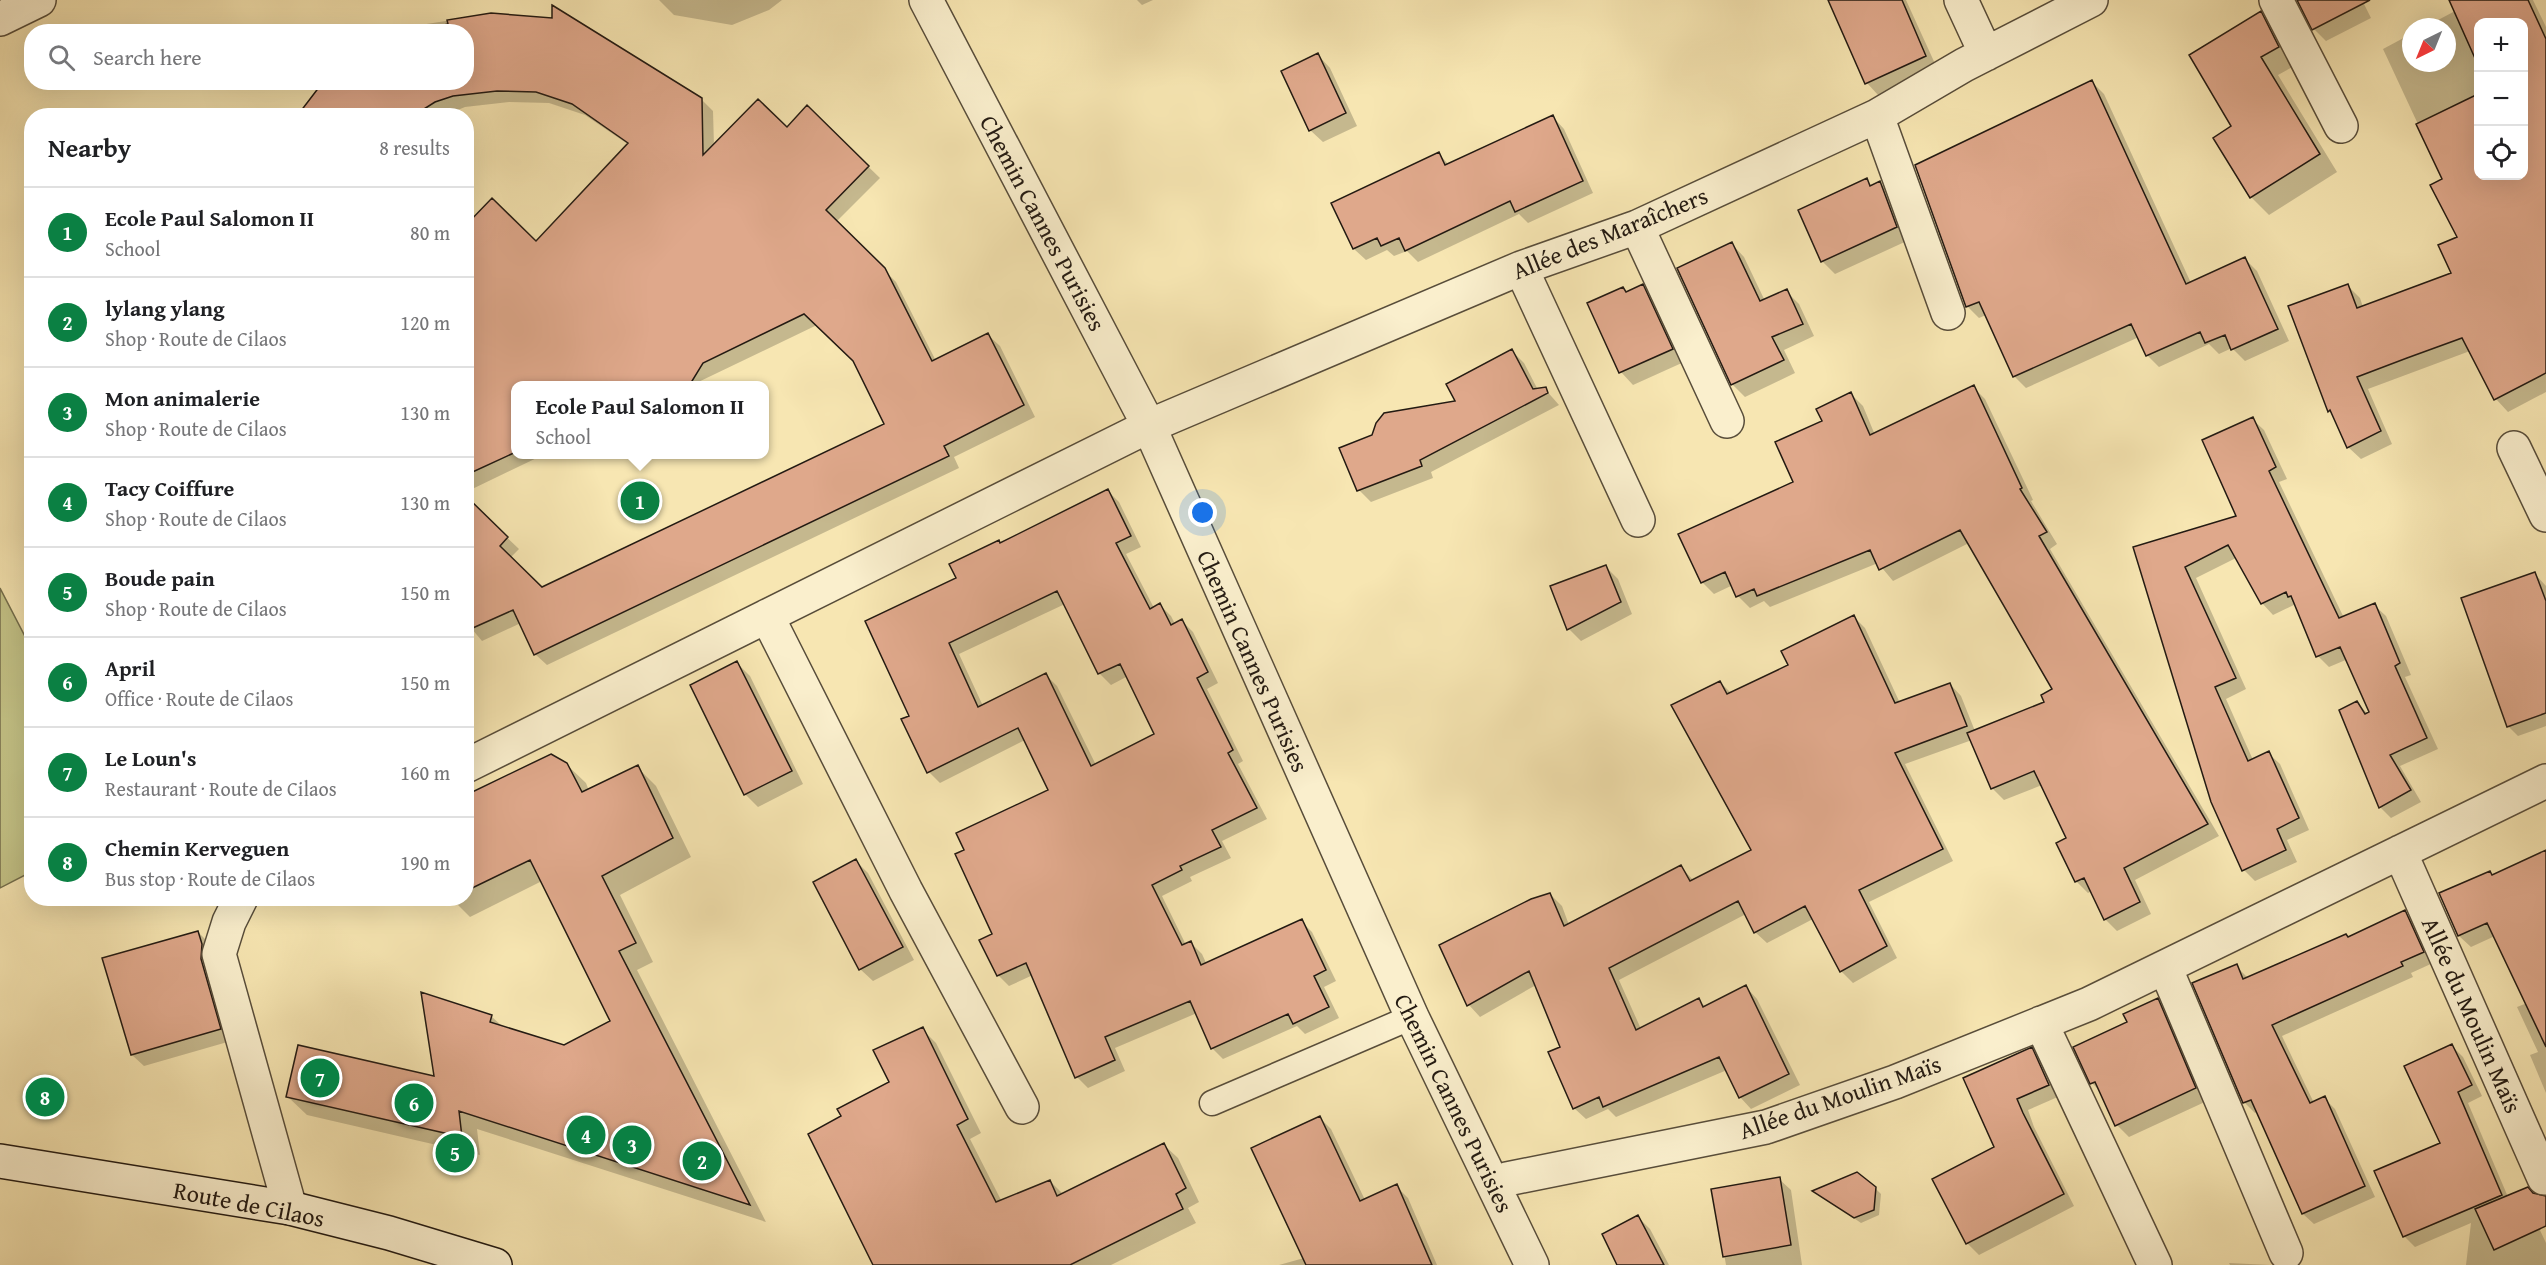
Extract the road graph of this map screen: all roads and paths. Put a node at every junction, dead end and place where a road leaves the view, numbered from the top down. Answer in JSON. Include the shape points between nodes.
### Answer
{"nodes":[{"id":1,"x":39,"y":0,"type":"edge"},
{"id":2,"x":926,"y":0,"type":"edge"},
{"id":3,"x":1961,"y":0,"type":"edge"},
{"id":4,"x":2091,"y":0,"type":"edge"},
{"id":5,"x":2276,"y":0,"type":"edge"},
{"id":6,"x":0,"y":19,"type":"edge"},
{"id":7,"x":1986,"y":54,"type":"junction"},
{"id":8,"x":1877,"y":116,"type":"junction"},
{"id":9,"x":2341,"y":126,"type":"dead end"},
{"id":10,"x":1637,"y":227,"type":"junction"},
{"id":11,"x":1521,"y":268,"type":"junction"},
{"id":12,"x":1947,"y":313,"type":"dead end"},
{"id":13,"x":1727,"y":421,"type":"dead end"},
{"id":14,"x":1149,"y":426,"type":"junction"},
{"id":15,"x":2514,"y":448,"type":"dead end"},
{"id":16,"x":2546,"y":515,"type":"edge"},
{"id":17,"x":1638,"y":520,"type":"dead end"},
{"id":18,"x":767,"y":616,"type":"junction"},
{"id":19,"x":474,"y":762,"type":"edge"},
{"id":20,"x":2546,"y":781,"type":"edge"},
{"id":21,"x":2400,"y":852,"type":"junction"},
{"id":22,"x":237,"y":906,"type":"edge"},
{"id":23,"x":2165,"y":967,"type":"junction"},
{"id":24,"x":1412,"y":1017,"type":"junction"},
{"id":25,"x":2041,"y":1023,"type":"junction"},
{"id":26,"x":1212,"y":1103,"type":"dead end"},
{"id":27,"x":1022,"y":1107,"type":"dead end"},
{"id":28,"x":0,"y":1161,"type":"edge"},
{"id":29,"x":2544,"y":1178,"type":"dead end"},
{"id":30,"x":1493,"y":1184,"type":"junction"},
{"id":31,"x":290,"y":1208,"type":"junction"},
{"id":32,"x":2286,"y":1253,"type":"dead end"},
{"id":33,"x":495,"y":1265,"type":"edge"},
{"id":34,"x":1532,"y":1265,"type":"edge"},
{"id":35,"x":2156,"y":1265,"type":"edge"}],
"edges":[{"from":1,"to":6,"type":"street"},
{"from":2,"to":14,"type":"street","name":"Chemin Cannes Purisies"},
{"from":3,"to":7,"type":"street"},
{"from":4,"to":7,"type":"street","name":"Allée des Maraîchers"},
{"from":5,"to":9,"type":"street"},
{"from":7,"to":8,"type":"street","name":"Allée des Maraîchers"},
{"from":8,"to":10,"type":"street","name":"Allée des Maraîchers"},
{"from":8,"to":12,"type":"street"},
{"from":10,"to":11,"type":"street","name":"Allée des Maraîchers"},
{"from":10,"to":13,"type":"street"},
{"from":11,"to":14,"type":"street","name":"Allée des Maraîchers"},
{"from":11,"to":17,"type":"street"},
{"from":14,"to":18,"type":"street","name":"Allée des Maraîchers"},
{"from":14,"to":24,"type":"street","name":"Chemin Cannes Purisies"},
{"from":15,"to":16,"type":"street"},
{"from":18,"to":19,"type":"street","name":"Allée des Maraîchers"},
{"from":18,"to":27,"type":"street","via":[[906,891]]},
{"from":20,"to":21,"type":"street","name":"Allée du Moulin Maïs"},
{"from":21,"to":23,"type":"street","name":"Allée du Moulin Maïs"},
{"from":21,"to":29,"type":"street","name":"Allée du Moulin Maïs"},
{"from":22,"to":31,"type":"street","via":[[219,954]]},
{"from":23,"to":25,"type":"street","name":"Allée du Moulin Maïs"},
{"from":23,"to":32,"type":"street"},
{"from":24,"to":26,"type":"lane"},
{"from":24,"to":30,"type":"street","name":"Chemin Cannes Purisies"},
{"from":25,"to":30,"type":"street","name":"Allée du Moulin Maïs","via":[[1895,1082],[1766,1127]]},
{"from":25,"to":35,"type":"street"},
{"from":28,"to":31,"type":"street","name":"Route de Cilaos"},
{"from":30,"to":34,"type":"street","name":"Chemin Cannes Purisies"},
{"from":31,"to":33,"type":"street","name":"Route de Cilaos"}]}
